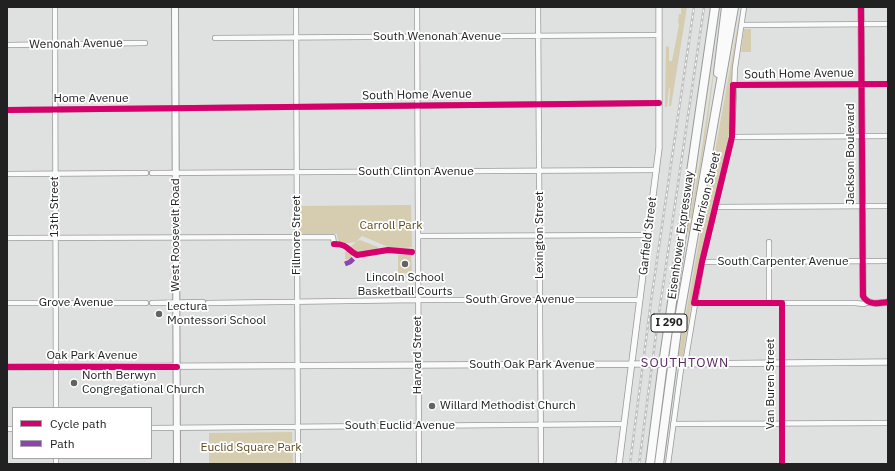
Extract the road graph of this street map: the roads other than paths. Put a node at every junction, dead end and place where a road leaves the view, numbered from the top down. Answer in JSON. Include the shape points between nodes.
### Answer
{"nodes":[{"id":1,"x":54,"y":7,"type":"edge"},
{"id":2,"x":175,"y":7,"type":"edge"},
{"id":3,"x":296,"y":7,"type":"edge"},
{"id":4,"x":417,"y":7,"type":"edge"},
{"id":5,"x":538,"y":7,"type":"edge"},
{"id":6,"x":659,"y":7,"type":"edge"},
{"id":7,"x":715,"y":7,"type":"edge"},
{"id":8,"x":721,"y":7,"type":"edge"},
{"id":9,"x":726,"y":7,"type":"edge"},
{"id":10,"x":734,"y":7,"type":"edge"},
{"id":11,"x":744,"y":7,"type":"edge"},
{"id":12,"x":861,"y":7,"type":"edge"},
{"id":13,"x":861,"y":24,"type":"junction"},
{"id":14,"x":888,"y":24,"type":"edge"},
{"id":15,"x":742,"y":25,"type":"junction"},
{"id":16,"x":659,"y":35,"type":"junction"},
{"id":17,"x":538,"y":36,"type":"junction"},
{"id":18,"x":417,"y":37,"type":"junction"},
{"id":19,"x":215,"y":38,"type":"dead end"},
{"id":20,"x":296,"y":38,"type":"junction"},
{"id":21,"x":145,"y":43,"type":"dead end"},
{"id":22,"x":55,"y":44,"type":"junction"},
{"id":23,"x":709,"y":44,"type":"junction"},
{"id":24,"x":7,"y":45,"type":"edge"},
{"id":25,"x":862,"y":84,"type":"junction"},
{"id":26,"x":888,"y":84,"type":"edge"},
{"id":27,"x":733,"y":85,"type":"junction"},
{"id":28,"x":718,"y":102,"type":"junction"},
{"id":29,"x":659,"y":103,"type":"junction"},
{"id":30,"x":539,"y":105,"type":"junction"},
{"id":31,"x":417,"y":106,"type":"junction"},
{"id":32,"x":296,"y":108,"type":"junction"},
{"id":33,"x":176,"y":109,"type":"junction"},
{"id":34,"x":7,"y":110,"type":"edge"},
{"id":35,"x":55,"y":110,"type":"junction"},
{"id":36,"x":862,"y":136,"type":"junction"},
{"id":37,"x":888,"y":136,"type":"edge"},
{"id":38,"x":732,"y":137,"type":"junction"},
{"id":39,"x":657,"y":170,"type":"junction"},
{"id":40,"x":539,"y":171,"type":"junction"},
{"id":41,"x":297,"y":172,"type":"junction"},
{"id":42,"x":417,"y":172,"type":"junction"},
{"id":43,"x":55,"y":173,"type":"junction"},
{"id":44,"x":152,"y":173,"type":"dead end"},
{"id":45,"x":176,"y":173,"type":"junction"},
{"id":46,"x":7,"y":174,"type":"edge"},
{"id":47,"x":146,"y":174,"type":"dead end"},
{"id":48,"x":888,"y":206,"type":"edge"},
{"id":49,"x":715,"y":207,"type":"junction"},
{"id":50,"x":863,"y":207,"type":"junction"},
{"id":51,"x":540,"y":234,"type":"junction"},
{"id":52,"x":648,"y":235,"type":"junction"},
{"id":53,"x":418,"y":236,"type":"junction"},
{"id":54,"x":176,"y":237,"type":"junction"},
{"id":55,"x":297,"y":237,"type":"junction"},
{"id":56,"x":7,"y":238,"type":"edge"},
{"id":57,"x":55,"y":238,"type":"junction"},
{"id":58,"x":769,"y":242,"type":"dead end"},
{"id":59,"x":334,"y":244,"type":"dead end"},
{"id":60,"x":863,"y":261,"type":"junction"},
{"id":61,"x":888,"y":261,"type":"edge"},
{"id":62,"x":702,"y":262,"type":"junction"},
{"id":63,"x":769,"y":262,"type":"junction"},
{"id":64,"x":418,"y":300,"type":"junction"},
{"id":65,"x":540,"y":300,"type":"junction"},
{"id":66,"x":640,"y":300,"type":"junction"},
{"id":67,"x":152,"y":302,"type":"dead end"},
{"id":68,"x":176,"y":302,"type":"junction"},
{"id":69,"x":297,"y":302,"type":"junction"},
{"id":70,"x":867,"y":302,"type":"junction"},
{"id":71,"x":888,"y":302,"type":"edge"},
{"id":72,"x":7,"y":303,"type":"edge"},
{"id":73,"x":56,"y":303,"type":"junction"},
{"id":74,"x":146,"y":303,"type":"dead end"},
{"id":75,"x":694,"y":303,"type":"junction"},
{"id":76,"x":769,"y":303,"type":"junction"},
{"id":77,"x":782,"y":303,"type":"junction"},
{"id":78,"x":888,"y":362,"type":"edge"},
{"id":79,"x":782,"y":363,"type":"junction"},
{"id":80,"x":540,"y":364,"type":"junction"},
{"id":81,"x":633,"y":364,"type":"junction"},
{"id":82,"x":681,"y":364,"type":"junction"},
{"id":83,"x":298,"y":366,"type":"junction"},
{"id":84,"x":418,"y":366,"type":"junction"},
{"id":85,"x":7,"y":367,"type":"edge"},
{"id":86,"x":56,"y":367,"type":"junction"},
{"id":87,"x":177,"y":367,"type":"junction"},
{"id":88,"x":56,"y":407,"type":"edge"},
{"id":89,"x":888,"y":423,"type":"edge"},
{"id":90,"x":624,"y":424,"type":"junction"},
{"id":91,"x":673,"y":424,"type":"junction"},
{"id":92,"x":782,"y":424,"type":"junction"},
{"id":93,"x":540,"y":425,"type":"junction"},
{"id":94,"x":419,"y":426,"type":"junction"},
{"id":95,"x":298,"y":427,"type":"junction"},
{"id":96,"x":152,"y":428,"type":"edge"},
{"id":97,"x":177,"y":428,"type":"junction"},
{"id":98,"x":177,"y":464,"type":"edge"},
{"id":99,"x":298,"y":464,"type":"edge"},
{"id":100,"x":419,"y":464,"type":"edge"},
{"id":101,"x":541,"y":464,"type":"edge"},
{"id":102,"x":619,"y":464,"type":"edge"},
{"id":103,"x":650,"y":464,"type":"edge"},
{"id":104,"x":659,"y":464,"type":"edge"},
{"id":105,"x":668,"y":464,"type":"edge"},
{"id":106,"x":782,"y":464,"type":"edge"}],
"edges":[{"from":1,"to":22,"type":"street","name":"13th Street"},
{"from":2,"to":33,"type":"main road","name":"West Roosevelt Road"},
{"from":3,"to":20,"type":"street","name":"Fillmore Street"},
{"from":4,"to":18,"type":"street","name":"Harvard Street"},
{"from":5,"to":17,"type":"street","name":"Lexington Street"},
{"from":6,"to":16,"type":"street","name":"Garfield Street"},
{"from":7,"to":23,"type":"highway","name":"Eisenhower Expressway","number":"I 290"},
{"from":8,"to":23,"type":"highway","via":[[717,26]]},
{"from":9,"to":28,"type":"highway","via":[[718,75]]},
{"from":10,"to":28,"type":"highway","name":"Eisenhower Expressway","number":"I 290"},
{"from":11,"to":15,"type":"street","name":"Harrison Street"},
{"from":12,"to":13,"type":"street","name":"Jackson Boulevard"},
{"from":13,"to":14,"type":"street"},
{"from":13,"to":15,"type":"street"},
{"from":13,"to":25,"type":"street","name":"Jackson Boulevard"},
{"from":15,"to":27,"type":"street","name":"Harrison Street"},
{"from":16,"to":17,"type":"street","name":"South Wenonah Avenue"},
{"from":16,"to":29,"type":"street","name":"Garfield Street"},
{"from":17,"to":18,"type":"street","name":"South Wenonah Avenue"},
{"from":17,"to":30,"type":"street","name":"Lexington Street"},
{"from":18,"to":20,"type":"street","name":"South Wenonah Avenue"},
{"from":18,"to":31,"type":"street","name":"Harvard Street"},
{"from":19,"to":20,"type":"street","name":"South Wenonah Avenue"},
{"from":20,"to":32,"type":"street","name":"Fillmore Street"},
{"from":21,"to":22,"type":"street","name":"Wenonah Avenue"},
{"from":22,"to":24,"type":"street","name":"Wenonah Avenue"},
{"from":22,"to":35,"type":"street","name":"13th Street"},
{"from":23,"to":103,"type":"highway","name":"Eisenhower Expressway","number":"I 290"},
{"from":25,"to":26,"type":"street","name":"South Home Avenue"},
{"from":25,"to":27,"type":"street","name":"South Home Avenue"},
{"from":25,"to":36,"type":"street","name":"Jackson Boulevard"},
{"from":27,"to":38,"type":"street","name":"Harrison Street"},
{"from":28,"to":104,"type":"highway","name":"Eisenhower Expressway","number":"I 290","via":[[677,330]]},
{"from":29,"to":30,"type":"street","name":"South Home Avenue"},
{"from":29,"to":39,"type":"street","name":"Garfield Street"},
{"from":30,"to":31,"type":"street","name":"South Home Avenue"},
{"from":30,"to":40,"type":"street","name":"Lexington Street"},
{"from":31,"to":32,"type":"street","name":"South Home Avenue"},
{"from":31,"to":42,"type":"street","name":"Harvard Street"},
{"from":32,"to":33,"type":"street","name":"South Home Avenue"},
{"from":32,"to":41,"type":"street","name":"Fillmore Street"},
{"from":33,"to":35,"type":"street","name":"Home Avenue"},
{"from":33,"to":45,"type":"main road","name":"West Roosevelt Road"},
{"from":34,"to":35,"type":"street","name":"Home Avenue"},
{"from":35,"to":43,"type":"street","name":"13th Street"},
{"from":36,"to":37,"type":"street"},
{"from":36,"to":38,"type":"street"},
{"from":36,"to":50,"type":"street","name":"Jackson Boulevard"},
{"from":38,"to":49,"type":"street","name":"Harrison Street"},
{"from":39,"to":40,"type":"street","name":"South Clinton Avenue"},
{"from":39,"to":52,"type":"street","name":"Garfield Street"},
{"from":40,"to":42,"type":"street","name":"South Clinton Avenue"},
{"from":40,"to":51,"type":"street","name":"Lexington Street"},
{"from":41,"to":42,"type":"street","name":"South Clinton Avenue"},
{"from":41,"to":45,"type":"street","name":"South Clinton Avenue"},
{"from":41,"to":55,"type":"street","name":"Fillmore Street"},
{"from":42,"to":53,"type":"street","name":"Harvard Street"},
{"from":43,"to":46,"type":"street"},
{"from":43,"to":47,"type":"street"},
{"from":43,"to":57,"type":"street","name":"13th Street"},
{"from":44,"to":45,"type":"street","name":"South Clinton Avenue"},
{"from":45,"to":54,"type":"main road","name":"West Roosevelt Road"},
{"from":48,"to":50,"type":"street"},
{"from":49,"to":50,"type":"street"},
{"from":49,"to":62,"type":"street","name":"Harrison Street"},
{"from":50,"to":60,"type":"street","name":"Jackson Boulevard"},
{"from":51,"to":52,"type":"street"},
{"from":51,"to":53,"type":"street"},
{"from":51,"to":65,"type":"street","name":"Lexington Street"},
{"from":52,"to":66,"type":"street","name":"Garfield Street"},
{"from":53,"to":64,"type":"street","name":"Harvard Street"},
{"from":54,"to":55,"type":"street"},
{"from":54,"to":57,"type":"street"},
{"from":54,"to":68,"type":"main road","name":"West Roosevelt Road"},
{"from":55,"to":59,"type":"street","via":[[334,237]]},
{"from":55,"to":69,"type":"street","name":"Fillmore Street"},
{"from":56,"to":57,"type":"street"},
{"from":57,"to":73,"type":"street","name":"13th Street"},
{"from":58,"to":63,"type":"street"},
{"from":60,"to":61,"type":"street","name":"South Carpenter Avenue"},
{"from":60,"to":63,"type":"street","name":"South Carpenter Avenue"},
{"from":60,"to":70,"type":"street","name":"Jackson Boulevard","via":[[863,296]]},
{"from":62,"to":63,"type":"street","name":"South Carpenter Avenue"},
{"from":62,"to":75,"type":"street","name":"Harrison Street"},
{"from":63,"to":76,"type":"street"},
{"from":64,"to":65,"type":"street","name":"South Grove Avenue"},
{"from":64,"to":69,"type":"street","name":"South Grove Avenue"},
{"from":64,"to":84,"type":"street","name":"Harvard Street"},
{"from":65,"to":66,"type":"street","name":"South Grove Avenue"},
{"from":65,"to":80,"type":"street","name":"Lexington Street"},
{"from":66,"to":81,"type":"street","name":"Garfield Street"},
{"from":67,"to":68,"type":"street"},
{"from":68,"to":69,"type":"street","name":"South Grove Avenue"},
{"from":68,"to":87,"type":"main road","name":"West Roosevelt Road"},
{"from":69,"to":83,"type":"street","name":"Fillmore Street"},
{"from":70,"to":71,"type":"street"},
{"from":70,"to":77,"type":"street"},
{"from":72,"to":73,"type":"street","name":"Grove Avenue"},
{"from":73,"to":74,"type":"street","name":"Grove Avenue"},
{"from":73,"to":86,"type":"street","name":"13th Street"},
{"from":75,"to":76,"type":"street"},
{"from":75,"to":82,"type":"street","name":"Harrison Street","via":[[686,358]]},
{"from":76,"to":77,"type":"street"},
{"from":77,"to":79,"type":"street","name":"Van Buren Street"},
{"from":78,"to":79,"type":"street","name":"South Oak Park Avenue"},
{"from":79,"to":82,"type":"street","name":"South Oak Park Avenue"},
{"from":79,"to":92,"type":"street","name":"Van Buren Street"},
{"from":80,"to":81,"type":"street","name":"South Oak Park Avenue"},
{"from":80,"to":84,"type":"street","name":"South Oak Park Avenue"},
{"from":80,"to":93,"type":"street","name":"Lexington Street"},
{"from":81,"to":82,"type":"street","name":"South Oak Park Avenue","bridge":true},
{"from":81,"to":90,"type":"street","name":"Garfield Street"},
{"from":82,"to":91,"type":"street","name":"Harrison Street"},
{"from":83,"to":84,"type":"street","name":"South Oak Park Avenue"},
{"from":83,"to":87,"type":"street","name":"South Oak Park Avenue"},
{"from":83,"to":95,"type":"street","name":"Fillmore Street"},
{"from":84,"to":94,"type":"street","name":"Harvard Street"},
{"from":85,"to":86,"type":"street","name":"Oak Park Avenue"},
{"from":86,"to":87,"type":"street","name":"Oak Park Avenue"},
{"from":86,"to":88,"type":"street","name":"13th Street"},
{"from":87,"to":97,"type":"main road","name":"West Roosevelt Road"},
{"from":89,"to":92,"type":"street"},
{"from":90,"to":93,"type":"street","name":"South Euclid Avenue"},
{"from":90,"to":102,"type":"street","name":"Garfield Street"},
{"from":91,"to":92,"type":"street"},
{"from":91,"to":105,"type":"street","name":"Harrison Street"},
{"from":92,"to":106,"type":"street","name":"Van Buren Street"},
{"from":93,"to":94,"type":"street","name":"South Euclid Avenue"},
{"from":93,"to":101,"type":"street","name":"Lexington Street"},
{"from":94,"to":95,"type":"street","name":"South Euclid Avenue"},
{"from":94,"to":100,"type":"street","name":"Harvard Street"},
{"from":95,"to":97,"type":"street","name":"South Euclid Avenue"},
{"from":95,"to":99,"type":"street","name":"Fillmore Street"},
{"from":96,"to":97,"type":"street","name":"South Euclid Avenue"},
{"from":97,"to":98,"type":"main road","name":"West Roosevelt Road"}]}
